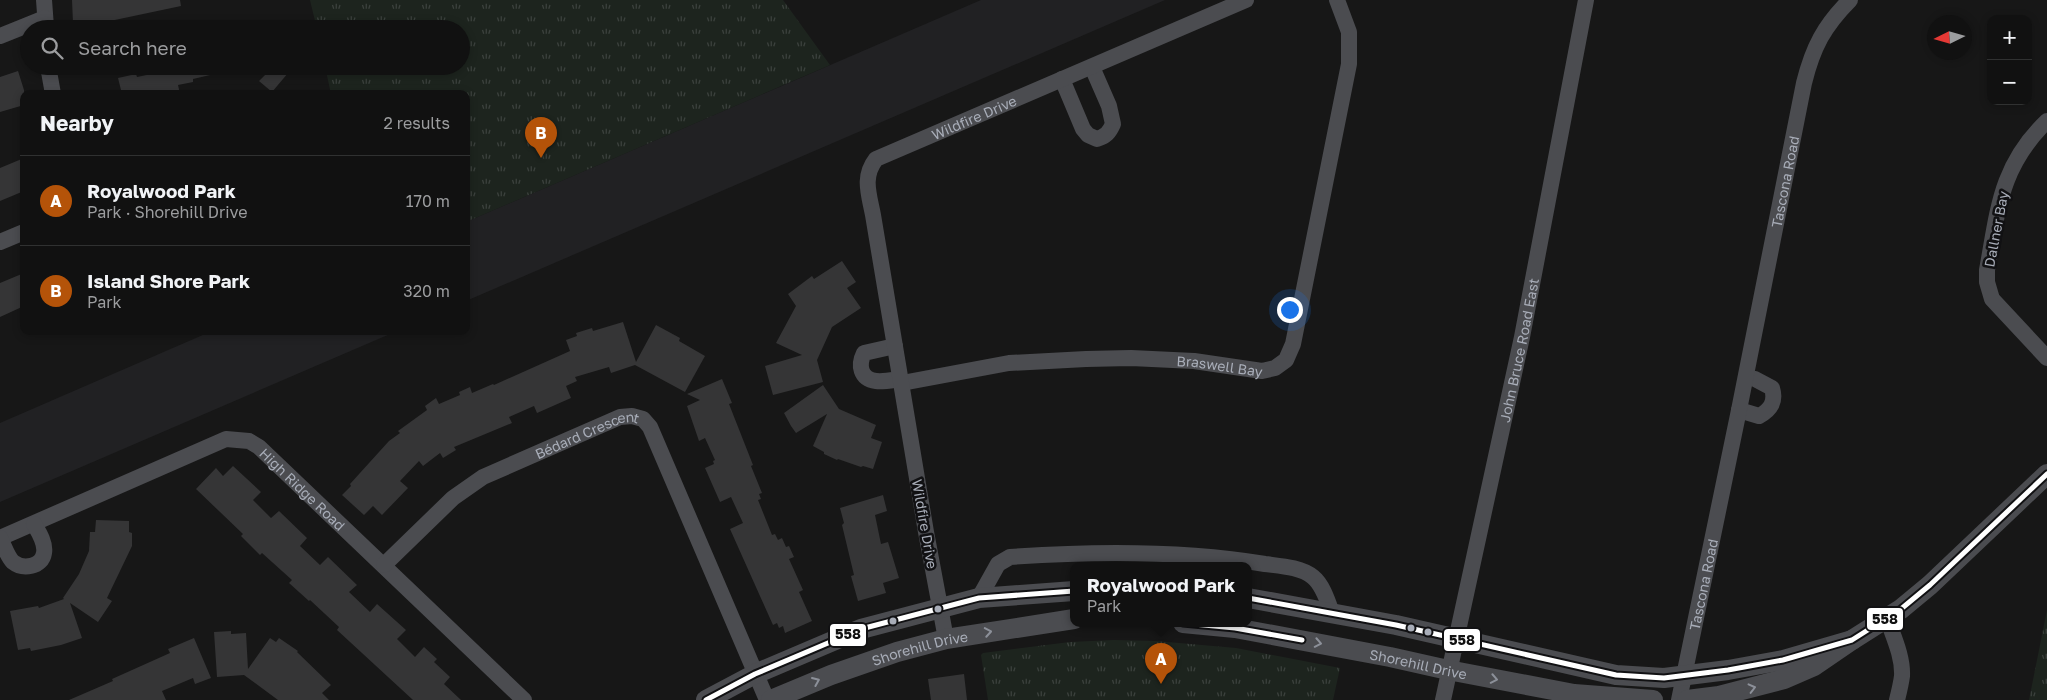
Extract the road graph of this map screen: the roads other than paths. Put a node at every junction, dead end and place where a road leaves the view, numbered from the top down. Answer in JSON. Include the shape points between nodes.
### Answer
{"nodes":[{"id":1,"x":44,"y":0,"type":"edge"},
{"id":2,"x":1246,"y":0,"type":"edge"},
{"id":3,"x":1337,"y":0,"type":"edge"},
{"id":4,"x":1586,"y":0,"type":"edge"},
{"id":5,"x":1850,"y":0,"type":"edge"},
{"id":6,"x":45,"y":20,"type":"edge"},
{"id":7,"x":20,"y":30,"type":"edge"},
{"id":8,"x":0,"y":36,"type":"edge"},
{"id":9,"x":1092,"y":67,"type":"junction"},
{"id":10,"x":50,"y":75,"type":"edge"},
{"id":11,"x":1062,"y":79,"type":"junction"},
{"id":12,"x":52,"y":90,"type":"edge"},
{"id":13,"x":2047,"y":121,"type":"edge"},
{"id":14,"x":20,"y":234,"type":"edge"},
{"id":15,"x":0,"y":242,"type":"edge"},
{"id":16,"x":895,"y":346,"type":"junction"},
{"id":17,"x":2047,"y":358,"type":"edge"},
{"id":18,"x":1746,"y":377,"type":"junction"},
{"id":19,"x":901,"y":381,"type":"junction"},
{"id":20,"x":1739,"y":410,"type":"junction"},
{"id":21,"x":2047,"y":474,"type":"edge"},
{"id":22,"x":34,"y":524,"type":"junction"},
{"id":23,"x":0,"y":538,"type":"edge"},
{"id":24,"x":1246,"y":562,"type":"edge"},
{"id":25,"x":1252,"y":563,"type":"edge"},
{"id":26,"x":384,"y":565,"type":"junction"},
{"id":27,"x":1070,"y":591,"type":"edge"},
{"id":28,"x":979,"y":598,"type":"junction"},
{"id":29,"x":1252,"y":599,"type":"edge"},
{"id":30,"x":939,"y":608,"type":"junction"},
{"id":31,"x":1332,"y":613,"type":"junction"},
{"id":32,"x":1886,"y":618,"type":"junction"},
{"id":33,"x":1070,"y":620,"type":"edge"},
{"id":34,"x":1225,"y":627,"type":"edge"},
{"id":35,"x":946,"y":639,"type":"junction"},
{"id":36,"x":1456,"y":640,"type":"junction"},
{"id":37,"x":1852,"y":640,"type":"junction"},
{"id":38,"x":1448,"y":670,"type":"junction"},
{"id":39,"x":754,"y":674,"type":"junction"},
{"id":40,"x":1684,"y":676,"type":"junction"},
{"id":41,"x":524,"y":700,"type":"edge"},
{"id":42,"x":706,"y":700,"type":"edge"},
{"id":43,"x":767,"y":700,"type":"edge"},
{"id":44,"x":771,"y":700,"type":"edge"},
{"id":45,"x":1443,"y":700,"type":"edge"},
{"id":46,"x":1653,"y":700,"type":"edge"},
{"id":47,"x":1679,"y":700,"type":"edge"},
{"id":48,"x":1687,"y":700,"type":"edge"},
{"id":49,"x":1897,"y":700,"type":"edge"}],
"edges":[{"from":1,"to":6,"type":"street"},
{"from":2,"to":9,"type":"street","name":"Wildfire Drive"},
{"from":3,"to":19,"type":"street","name":"Braswell Bay","via":[[1349,32],[1349,64],[1293,344],[1286,360],[1275,368],[1262,371],[1194,362],[1086,358],[1009,363]]},
{"from":4,"to":36,"type":"street","name":"John Bruce Road East","via":[[1522,337]]},
{"from":5,"to":18,"type":"street","name":"Tascona Road","via":[[1816,43],[1808,67]]},
{"from":7,"to":8,"type":"street"},
{"from":9,"to":11,"type":"street","name":"Wildfire Drive"},
{"from":9,"to":11,"type":"street","via":[[1114,124],[1104,136],[1096,139],[1083,129]]},
{"from":10,"to":12,"type":"street"},
{"from":11,"to":16,"type":"street","name":"Wildfire Drive","via":[[876,159],[869,168],[867,180]]},
{"from":13,"to":17,"type":"street","name":"Dallner Bay","via":[[2013,163],[2004,184],[1987,270],[1992,300]]},
{"from":14,"to":15,"type":"street"},
{"from":16,"to":19,"type":"street","name":"Wildfire Drive"},
{"from":16,"to":19,"type":"street","via":[[864,354],[860,368],[869,380]]},
{"from":18,"to":20,"type":"street","name":"Tascona Road"},
{"from":18,"to":20,"type":"street","via":[[1772,388],[1773,404],[1759,416]]},
{"from":19,"to":30,"type":"street","name":"Wildfire Drive"},
{"from":20,"to":40,"type":"street","name":"Tascona Road"},
{"from":21,"to":32,"type":"street","via":[[1930,585]]},
{"from":22,"to":23,"type":"street","name":"High Ridge Road"},
{"from":22,"to":23,"type":"street","name":"High Ridge Road","via":[[44,553],[32,566],[22,567],[12,561]]},
{"from":22,"to":26,"type":"street","name":"High Ridge Road","via":[[226,439],[249,440]]},
{"from":24,"to":28,"type":"street","via":[[1196,555],[1118,552],[1010,557],[998,564]]},
{"from":25,"to":31,"type":"street","via":[[1296,569],[1313,577],[1325,594]]},
{"from":26,"to":39,"type":"street","name":"Bédard Crescent","via":[[453,498],[483,477],[620,417],[643,419],[650,427],[668,468]]},
{"from":26,"to":41,"type":"street","name":"High Ridge Road"},
{"from":27,"to":28,"type":"street"},
{"from":28,"to":30,"type":"street"},
{"from":29,"to":31,"type":"street"},
{"from":30,"to":35,"type":"street","name":"Wildfire Drive"},
{"from":30,"to":39,"type":"street","via":[[861,629]]},
{"from":31,"to":36,"type":"street"},
{"from":32,"to":37,"type":"street"},
{"from":32,"to":49,"type":"street","via":[[1901,667]]},
{"from":35,"to":33,"type":"street","name":"Shorehill Drive","one_way":true},
{"from":34,"to":38,"type":"street","name":"Shorehill Drive","one_way":true},
{"from":44,"to":35,"type":"street","name":"Shorehill Drive","one_way":true,"via":[[831,674]]},
{"from":36,"to":38,"type":"street","name":"John Bruce Road East"},
{"from":36,"to":40,"type":"street","via":[[1616,675]]},
{"from":37,"to":40,"type":"street","via":[[1783,660]]},
{"from":48,"to":37,"type":"street","one_way":true,"via":[[1719,696],[1784,679],[1814,666]]},
{"from":38,"to":45,"type":"street","name":"John Bruce Road East"},
{"from":38,"to":46,"type":"street","name":"Shorehill Drive","one_way":true,"via":[[1574,694]]},
{"from":39,"to":42,"type":"street"},
{"from":39,"to":43,"type":"street","name":"Bédard Crescent"},
{"from":40,"to":47,"type":"street","name":"Tascona Road"}]}
